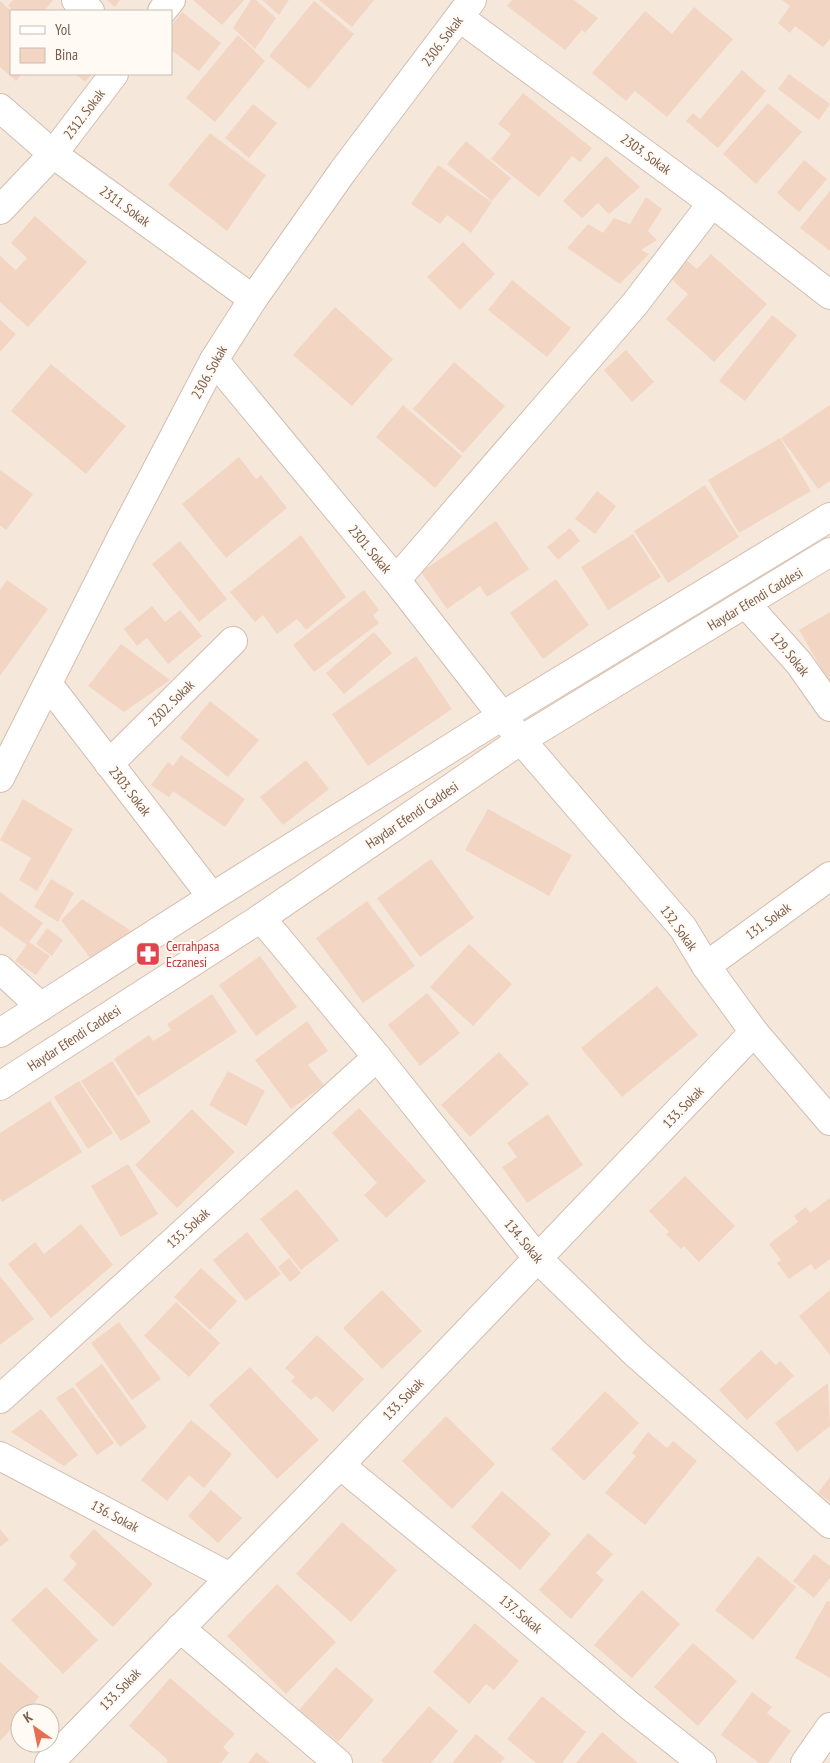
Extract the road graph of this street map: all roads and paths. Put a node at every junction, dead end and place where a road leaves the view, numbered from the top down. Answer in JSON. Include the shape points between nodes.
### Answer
{"nodes":[{"id":1,"x":76,"y":0,"type":"edge"},
{"id":2,"x":171,"y":0,"type":"edge"},
{"id":3,"x":466,"y":9,"type":"edge"},
{"id":4,"x":89,"y":10,"type":"edge"},
{"id":5,"x":163,"y":10,"type":"edge"},
{"id":6,"x":113,"y":75,"type":"edge"},
{"id":7,"x":0,"y":108,"type":"edge"},
{"id":8,"x":53,"y":154,"type":"junction"},
{"id":9,"x":712,"y":203,"type":"junction"},
{"id":10,"x":0,"y":210,"type":"edge"},
{"id":11,"x":830,"y":295,"type":"edge"},
{"id":12,"x":252,"y":299,"type":"junction"},
{"id":13,"x":214,"y":360,"type":"junction"},
{"id":14,"x":830,"y":517,"type":"edge"},
{"id":15,"x":830,"y":552,"type":"edge"},
{"id":16,"x":396,"y":580,"type":"junction"},
{"id":17,"x":746,"y":604,"type":"junction"},
{"id":18,"x":233,"y":641,"type":"dead end"},
{"id":19,"x":48,"y":684,"type":"junction"},
{"id":20,"x":830,"y":707,"type":"edge"},
{"id":21,"x":502,"y":716,"type":"junction"},
{"id":22,"x":521,"y":740,"type":"junction"},
{"id":23,"x":109,"y":764,"type":"junction"},
{"id":24,"x":0,"y":778,"type":"edge"},
{"id":25,"x":830,"y":876,"type":"edge"},
{"id":26,"x":212,"y":897,"type":"junction"},
{"id":27,"x":261,"y":918,"type":"junction"},
{"id":28,"x":706,"y":966,"type":"junction"},
{"id":29,"x":0,"y":969,"type":"edge"},
{"id":30,"x":41,"y":1007,"type":"junction"},
{"id":31,"x":754,"y":1032,"type":"junction"},
{"id":32,"x":0,"y":1033,"type":"edge"},
{"id":33,"x":377,"y":1056,"type":"junction"},
{"id":34,"x":0,"y":1086,"type":"edge"},
{"id":35,"x":830,"y":1121,"type":"edge"},
{"id":36,"x":538,"y":1259,"type":"junction"},
{"id":37,"x":0,"y":1400,"type":"edge"},
{"id":38,"x":0,"y":1456,"type":"edge"},
{"id":39,"x":340,"y":1465,"type":"junction"},
{"id":40,"x":830,"y":1524,"type":"edge"},
{"id":41,"x":230,"y":1577,"type":"junction"},
{"id":42,"x":180,"y":1628,"type":"junction"},
{"id":43,"x":830,"y":1727,"type":"edge"},
{"id":44,"x":49,"y":1763,"type":"edge"},
{"id":45,"x":338,"y":1763,"type":"edge"},
{"id":46,"x":702,"y":1763,"type":"edge"},
{"id":47,"x":805,"y":1763,"type":"edge"}],
"edges":[{"from":1,"to":4,"type":"street"},
{"from":2,"to":5,"type":"street"},
{"from":3,"to":9,"type":"street","name":"2303. Sokak"},
{"from":3,"to":12,"type":"street","name":"2306. Sokak","via":[[343,170]]},
{"from":6,"to":8,"type":"street","name":"2312. Sokak"},
{"from":7,"to":8,"type":"street","name":"2311. Sokak"},
{"from":8,"to":10,"type":"street","name":"2312. Sokak"},
{"from":8,"to":12,"type":"street","name":"2311. Sokak"},
{"from":9,"to":11,"type":"street","name":"2303. Sokak"},
{"from":9,"to":16,"type":"street","via":[[634,305]]},
{"from":12,"to":13,"type":"street","name":"2306. Sokak"},
{"from":13,"to":16,"type":"street","name":"2301. Sokak"},
{"from":13,"to":19,"type":"street","name":"2306. Sokak"},
{"from":14,"to":21,"type":"street"},
{"from":15,"to":17,"type":"street","name":"Haydar Efendi Caddesi"},
{"from":16,"to":21,"type":"street","name":"2301. Sokak"},
{"from":17,"to":20,"type":"street","name":"129. Sokak","via":[[799,663]]},
{"from":17,"to":22,"type":"street","name":"Haydar Efendi Caddesi"},
{"from":18,"to":23,"type":"street","name":"2302. Sokak"},
{"from":19,"to":23,"type":"street","name":"2303. Sokak"},
{"from":19,"to":24,"type":"street","name":"2306. Sokak"},
{"from":21,"to":22,"type":"street","name":"2301. Sokak"},
{"from":21,"to":26,"type":"street"},
{"from":22,"to":27,"type":"street","name":"Haydar Efendi Caddesi"},
{"from":22,"to":28,"type":"street","name":"132. Sokak","via":[[683,928]]},
{"from":23,"to":26,"type":"street","name":"2303. Sokak"},
{"from":25,"to":28,"type":"street","name":"131. Sokak"},
{"from":26,"to":30,"type":"street"},
{"from":27,"to":33,"type":"street","name":"134. Sokak"},
{"from":27,"to":34,"type":"street","name":"Haydar Efendi Caddesi"},
{"from":28,"to":31,"type":"street","name":"132. Sokak"},
{"from":29,"to":30,"type":"street"},
{"from":30,"to":32,"type":"street"},
{"from":31,"to":35,"type":"street","name":"132. Sokak"},
{"from":31,"to":36,"type":"street","name":"133. Sokak"},
{"from":33,"to":36,"type":"street","name":"134. Sokak"},
{"from":33,"to":37,"type":"street","name":"135. Sokak"},
{"from":36,"to":39,"type":"street","name":"133. Sokak"},
{"from":36,"to":40,"type":"street","name":"134. Sokak","via":[[636,1354]]},
{"from":38,"to":41,"type":"street","name":"136. Sokak"},
{"from":39,"to":41,"type":"street","name":"133. Sokak"},
{"from":39,"to":46,"type":"street","name":"137. Sokak"},
{"from":41,"to":42,"type":"street","name":"133. Sokak"},
{"from":42,"to":44,"type":"street","name":"133. Sokak"},
{"from":42,"to":45,"type":"street"},
{"from":43,"to":47,"type":"street"}]}
